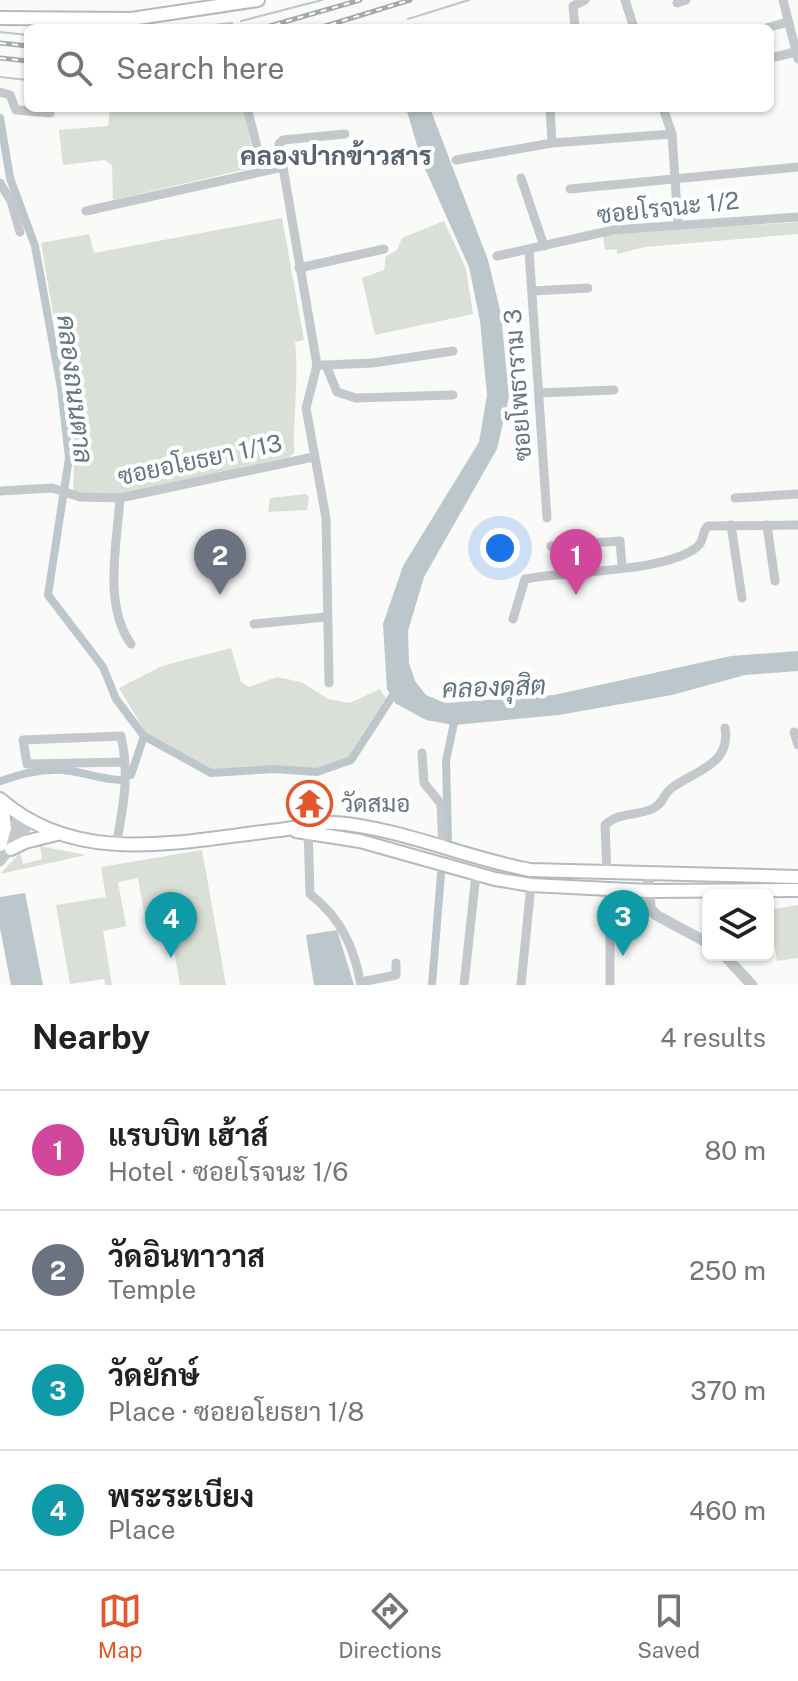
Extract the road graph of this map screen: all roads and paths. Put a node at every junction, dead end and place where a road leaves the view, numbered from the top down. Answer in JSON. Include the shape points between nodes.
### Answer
{"nodes":[{"id":1,"x":176,"y":0,"type":"edge"},
{"id":2,"x":258,"y":0,"type":"edge"},
{"id":3,"x":585,"y":0,"type":"edge"},
{"id":4,"x":625,"y":0,"type":"edge"},
{"id":5,"x":783,"y":0,"type":"edge"},
{"id":6,"x":233,"y":3,"type":"edge"},
{"id":7,"x":177,"y":14,"type":"junction"},
{"id":8,"x":7,"y":19,"type":"edge"},
{"id":9,"x":788,"y":22,"type":"junction"},
{"id":10,"x":575,"y":24,"type":"edge"},
{"id":11,"x":633,"y":24,"type":"edge"},
{"id":12,"x":774,"y":26,"type":"edge"},
{"id":13,"x":797,"y":55,"type":"edge"},
{"id":14,"x":774,"y":58,"type":"edge"},
{"id":15,"x":4,"y":92,"type":"edge"},
{"id":16,"x":24,"y":111,"type":"edge"},
{"id":17,"x":39,"y":112,"type":"edge"},
{"id":18,"x":248,"y":112,"type":"edge"},
{"id":19,"x":550,"y":112,"type":"edge"},
{"id":20,"x":664,"y":112,"type":"edge"},
{"id":21,"x":50,"y":113,"type":"dead end"},
{"id":22,"x":345,"y":134,"type":"dead end"},
{"id":23,"x":672,"y":134,"type":"junction"},
{"id":24,"x":552,"y":143,"type":"junction"},
{"id":25,"x":456,"y":160,"type":"dead end"},
{"id":26,"x":283,"y":167,"type":"junction"},
{"id":27,"x":798,"y":167,"type":"edge"},
{"id":28,"x":263,"y":170,"type":"junction"},
{"id":29,"x":521,"y":178,"type":"dead end"},
{"id":30,"x":677,"y":178,"type":"junction"},
{"id":31,"x":0,"y":183,"type":"edge"},
{"id":32,"x":570,"y":189,"type":"dead end"},
{"id":33,"x":86,"y":211,"type":"dead end"},
{"id":34,"x":798,"y":217,"type":"edge"},
{"id":35,"x":678,"y":224,"type":"junction"},
{"id":36,"x":20,"y":232,"type":"dead end"},
{"id":37,"x":544,"y":246,"type":"junction"},
{"id":38,"x":384,"y":249,"type":"dead end"},
{"id":39,"x":529,"y":250,"type":"junction"},
{"id":40,"x":497,"y":256,"type":"dead end"},
{"id":41,"x":299,"y":268,"type":"junction"},
{"id":42,"x":588,"y":288,"type":"dead end"},
{"id":43,"x":532,"y":291,"type":"junction"},
{"id":44,"x":453,"y":351,"type":"dead end"},
{"id":45,"x":321,"y":365,"type":"junction"},
{"id":46,"x":614,"y":390,"type":"dead end"},
{"id":47,"x":539,"y":393,"type":"junction"},
{"id":48,"x":453,"y":395,"type":"dead end"},
{"id":49,"x":313,"y":457,"type":"junction"},
{"id":50,"x":0,"y":491,"type":"edge"},
{"id":51,"x":798,"y":494,"type":"edge"},
{"id":52,"x":120,"y":498,"type":"junction"},
{"id":53,"x":735,"y":498,"type":"dead end"},
{"id":54,"x":547,"y":518,"type":"dead end"},
{"id":55,"x":731,"y":525,"type":"junction"},
{"id":56,"x":767,"y":525,"type":"junction"},
{"id":57,"x":798,"y":525,"type":"edge"},
{"id":58,"x":551,"y":546,"type":"dead end"},
{"id":59,"x":622,"y":566,"type":"junction"},
{"id":60,"x":775,"y":581,"type":"dead end"},
{"id":61,"x":742,"y":598,"type":"dead end"},
{"id":62,"x":326,"y":617,"type":"junction"},
{"id":63,"x":513,"y":619,"type":"dead end"},
{"id":64,"x":254,"y":624,"type":"dead end"},
{"id":65,"x":131,"y":644,"type":"dead end"},
{"id":66,"x":329,"y":683,"type":"dead end"},
{"id":67,"x":725,"y":728,"type":"dead end"},
{"id":68,"x":794,"y":732,"type":"dead end"},
{"id":69,"x":798,"y":745,"type":"edge"},
{"id":70,"x":422,"y":753,"type":"dead end"},
{"id":71,"x":125,"y":762,"type":"junction"},
{"id":72,"x":1,"y":800,"type":"edge"},
{"id":73,"x":26,"y":819,"type":"junction"},
{"id":74,"x":308,"y":829,"type":"junction"},
{"id":75,"x":57,"y":834,"type":"junction"},
{"id":76,"x":116,"y":846,"type":"junction"},
{"id":77,"x":4,"y":847,"type":"edge"},
{"id":78,"x":443,"y":848,"type":"junction"},
{"id":79,"x":0,"y":861,"type":"edge"},
{"id":80,"x":476,"y":874,"type":"junction"},
{"id":81,"x":607,"y":874,"type":"junction"},
{"id":82,"x":648,"y":875,"type":"junction"},
{"id":83,"x":798,"y":877,"type":"edge"},
{"id":84,"x":531,"y":885,"type":"junction"},
{"id":85,"x":610,"y":889,"type":"junction"},
{"id":86,"x":798,"y":890,"type":"edge"},
{"id":87,"x":648,"y":891,"type":"junction"},
{"id":88,"x":702,"y":940,"type":"edge"},
{"id":89,"x":730,"y":961,"type":"edge"},
{"id":90,"x":396,"y":963,"type":"dead end"},
{"id":91,"x":361,"y":983,"type":"edge"},
{"id":92,"x":464,"y":985,"type":"edge"},
{"id":93,"x":521,"y":985,"type":"edge"},
{"id":94,"x":610,"y":985,"type":"edge"},
{"id":95,"x":752,"y":985,"type":"edge"}],
"edges":[{"from":1,"to":7,"type":"street"},
{"from":2,"to":6,"type":"main road"},
{"from":3,"to":10,"type":"street","via":[[573,6]]},
{"from":4,"to":11,"type":"street"},
{"from":5,"to":9,"type":"street"},
{"from":6,"to":7,"type":"main road"},
{"from":7,"to":8,"type":"main road","via":[[107,21]]},
{"from":9,"to":12,"type":"street"},
{"from":9,"to":13,"type":"street"},
{"from":13,"to":14,"type":"street"},
{"from":15,"to":16,"type":"street","via":[[16,110]]},
{"from":17,"to":21,"type":"street"},
{"from":18,"to":28,"type":"street"},
{"from":19,"to":24,"type":"street"},
{"from":20,"to":23,"type":"street"},
{"from":22,"to":26,"type":"street","via":[[283,140]]},
{"from":23,"to":24,"type":"street"},
{"from":23,"to":30,"type":"street"},
{"from":24,"to":25,"type":"street"},
{"from":26,"to":28,"type":"street"},
{"from":26,"to":41,"type":"street"},
{"from":27,"to":30,"type":"street"},
{"from":28,"to":33,"type":"street"},
{"from":29,"to":37,"type":"street"},
{"from":30,"to":32,"type":"street"},
{"from":30,"to":35,"type":"street"},
{"from":31,"to":36,"type":"street"},
{"from":34,"to":35,"type":"street","name":"ซอยโรจนะ 1/2"},
{"from":35,"to":37,"type":"street","name":"ซอยโรจนะ 1/2","via":[[613,230]]},
{"from":37,"to":39,"type":"street","name":"ซอยโรจนะ 1/2"},
{"from":38,"to":41,"type":"street"},
{"from":39,"to":40,"type":"street","name":"ซอยโรจนะ 1/2"},
{"from":39,"to":43,"type":"street","name":"ซอยโพธาราม 3"},
{"from":41,"to":45,"type":"street"},
{"from":42,"to":43,"type":"street"},
{"from":43,"to":47,"type":"street","name":"ซอยโพธาราม 3"},
{"from":44,"to":45,"type":"street"},
{"from":45,"to":48,"type":"street","via":[[337,392],[356,398]]},
{"from":45,"to":49,"type":"street","via":[[306,408]]},
{"from":46,"to":47,"type":"street"},
{"from":47,"to":54,"type":"street","name":"ซอยโพธาราม 3"},
{"from":49,"to":52,"type":"street","name":"ซอยอโยธยา 1/13"},
{"from":49,"to":62,"type":"street","via":[[325,499]]},
{"from":50,"to":52,"type":"street","name":"ซอยอโยธยา 1/13","via":[[56,489]]},
{"from":51,"to":53,"type":"street"},
{"from":52,"to":65,"type":"street","via":[[116,603],[121,631]]},
{"from":55,"to":56,"type":"street"},
{"from":55,"to":59,"type":"street","via":[[708,526],[696,548],[659,563]]},
{"from":55,"to":61,"type":"street"},
{"from":56,"to":57,"type":"street"},
{"from":56,"to":60,"type":"street"},
{"from":58,"to":59,"type":"street","via":[[620,541]]},
{"from":59,"to":63,"type":"street","via":[[525,579]]},
{"from":62,"to":64,"type":"street"},
{"from":62,"to":66,"type":"street"},
{"from":67,"to":81,"type":"street","via":[[725,752],[673,786],[650,810],[616,817],[605,825]]},
{"from":68,"to":69,"type":"street"},
{"from":70,"to":78,"type":"street","via":[[424,783],[441,804]]},
{"from":71,"to":71,"type":"street","via":[[119,734],[26,737],[27,764]]},
{"from":71,"to":76,"type":"street","via":[[127,784]]},
{"from":72,"to":73,"type":"main road"},
{"from":72,"to":77,"type":"main road"},
{"from":73,"to":75,"type":"main road"},
{"from":73,"to":77,"type":"street"},
{"from":74,"to":76,"type":"main road"},
{"from":74,"to":78,"type":"main road","via":[[353,825]]},
{"from":74,"to":80,"type":"main road"},
{"from":74,"to":91,"type":"street","via":[[310,894],[338,920]]},
{"from":75,"to":76,"type":"main road"},
{"from":75,"to":77,"type":"main road"},
{"from":77,"to":79,"type":"street"},
{"from":78,"to":81,"type":"main road","via":[[530,870]]},
{"from":80,"to":84,"type":"main road"},
{"from":80,"to":92,"type":"street"},
{"from":81,"to":82,"type":"main road"},
{"from":82,"to":83,"type":"main road"},
{"from":82,"to":87,"type":"street"},
{"from":84,"to":85,"type":"main road"},
{"from":84,"to":93,"type":"street"},
{"from":85,"to":87,"type":"main road"},
{"from":85,"to":94,"type":"street"},
{"from":86,"to":87,"type":"main road"},
{"from":87,"to":88,"type":"street","via":[[656,915]]},
{"from":89,"to":95,"type":"street"},
{"from":90,"to":91,"type":"street","via":[[396,975]]}]}
